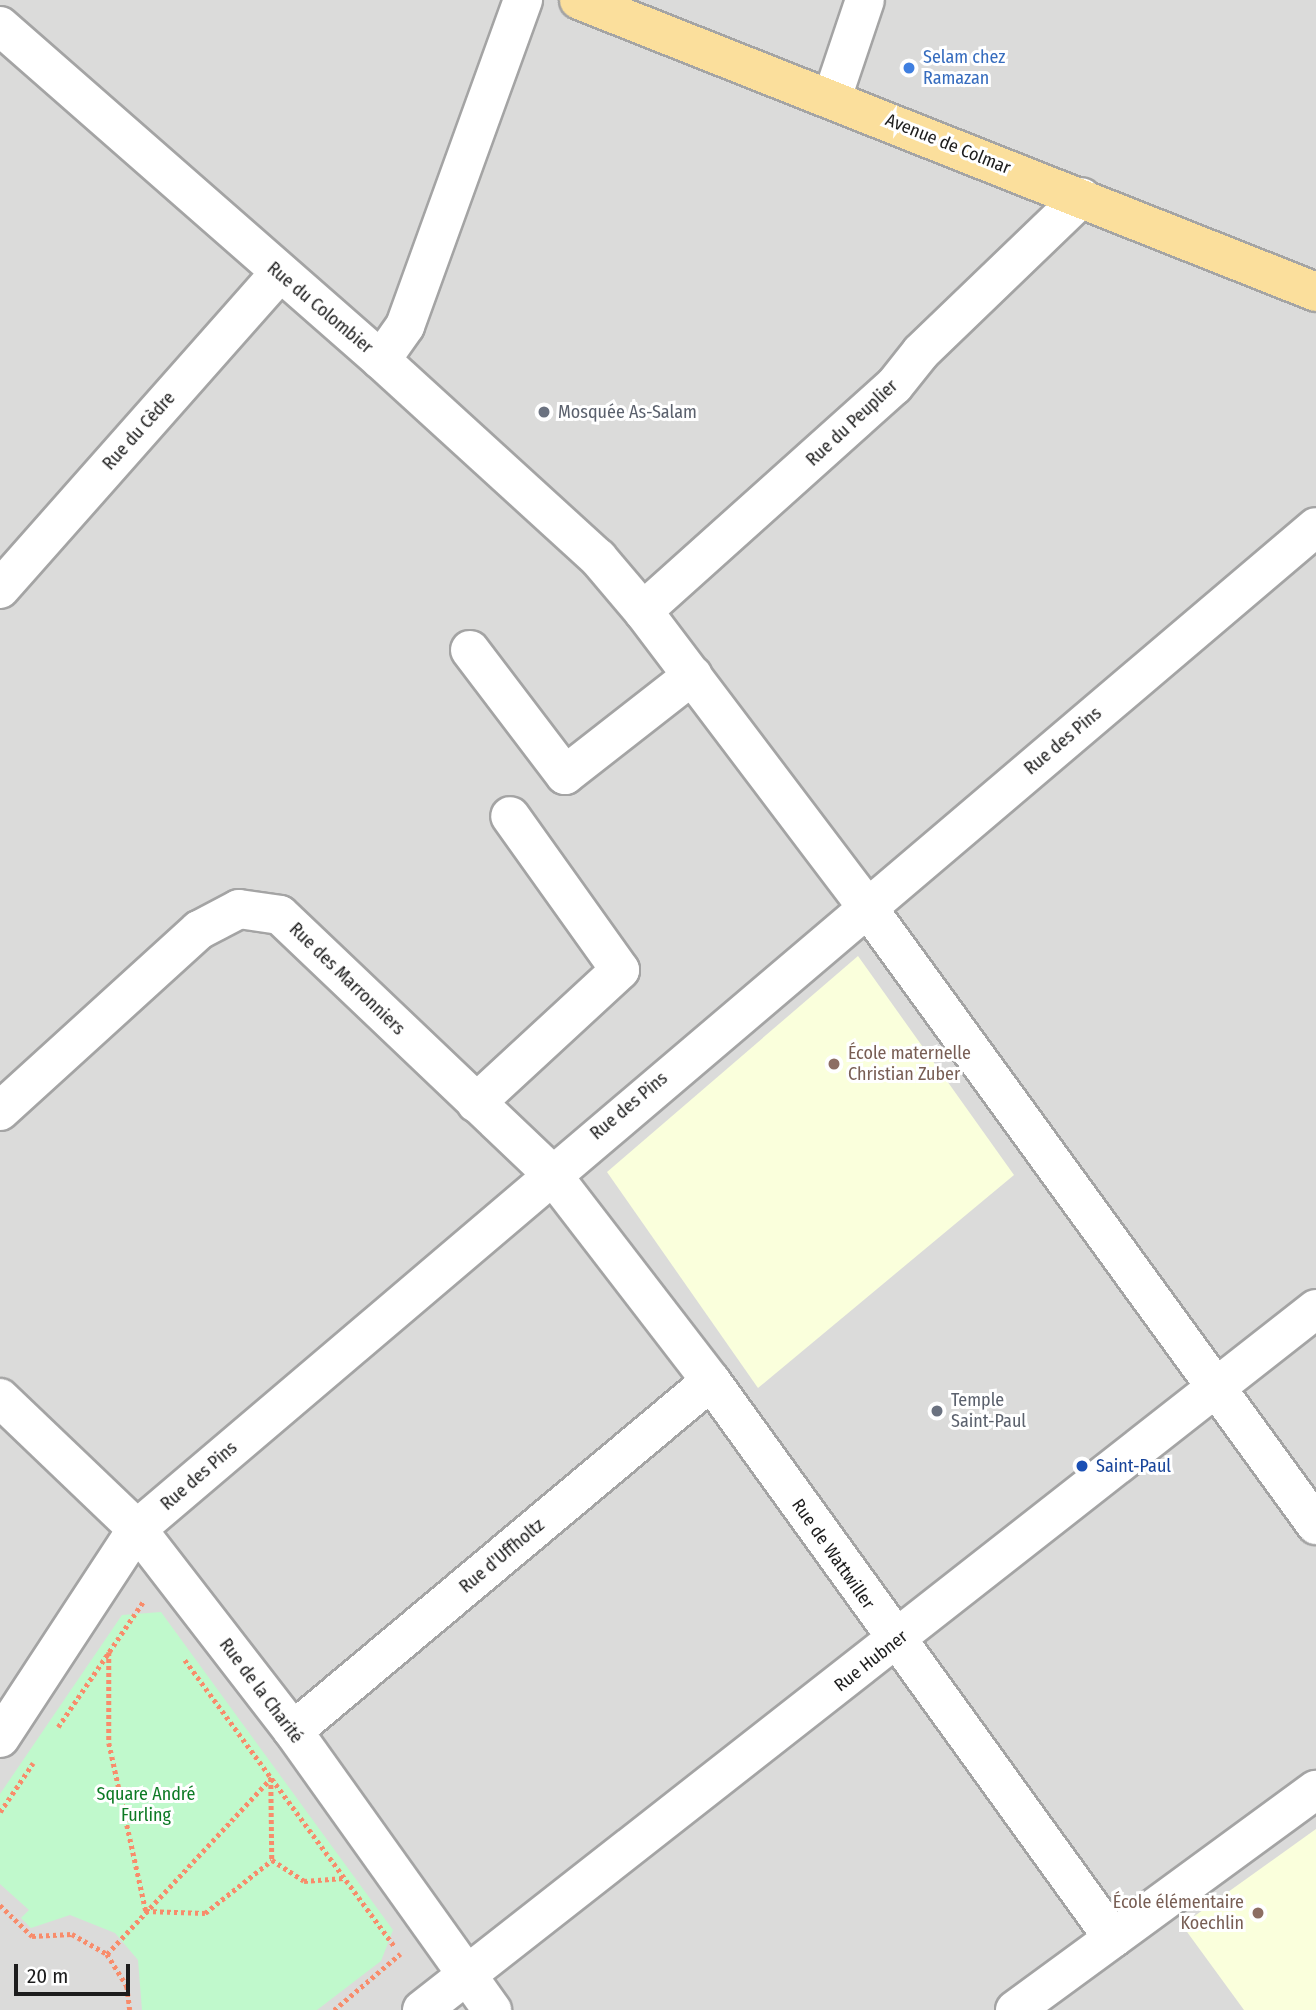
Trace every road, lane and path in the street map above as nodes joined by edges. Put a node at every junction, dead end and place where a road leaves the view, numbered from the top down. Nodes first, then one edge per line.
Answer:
1 (523, 0) edge
2 (579, 0) edge
3 (865, 0) edge
4 (0, 26) edge
5 (832, 98) junction
6 (1082, 197) junction
7 (279, 274) junction
8 (1316, 292) edge
9 (381, 360) junction
10 (1316, 527) edge
11 (0, 589) edge
12 (643, 611) junction
13 (470, 650) dead end
14 (693, 674) junction
15 (510, 816) dead end
16 (867, 907) junction
17 (475, 1103) junction
18 (0, 1111) edge
19 (550, 1172) junction
20 (1316, 1309) edge
21 (711, 1381) junction
22 (1218, 1392) junction
23 (0, 1398) edge
24 (1316, 1525) edge
25 (137, 1529) junction
26 (150, 1613) dead end
27 (895, 1642) junction
28 (109, 1651) junction
29 (183, 1657) dead end
30 (293, 1731) junction
31 (55, 1732) dead end
32 (0, 1738) edge
33 (39, 1755) dead end
34 (271, 1778) junction
35 (1316, 1790) edge
36 (0, 1812) edge
37 (272, 1860) junction
38 (344, 1878) junction
39 (0, 1905) edge
40 (146, 1911) junction
41 (1113, 1938) junction
42 (107, 1954) junction
43 (466, 1976) junction
44 (130, 2010) edge
45 (334, 2010) edge
46 (422, 2010) edge
47 (492, 2010) edge
48 (1015, 2010) edge

1 - 9 street, Rue du Colombier
2 - 5 main road, Avenue de Colmar
3 - 5 street
4 - 7 street, Rue du Colombier
5 - 6 main road, Avenue de Colmar
6 - 8 main road, Avenue de Colmar
6 - 12 street, Rue du Peuplier
7 - 9 street, Rue du Colombier
7 - 11 street, Rue du Cèdre
9 - 12 street
10 - 16 street, Rue des Pins
12 - 14 street
13 - 14 street
14 - 16 street
15 - 17 street
16 - 19 street, Rue des Pins
16 - 22 street
17 - 18 street, Rue des Marronniers
17 - 19 street, Rue des Marronniers
19 - 21 street, Rue de Wattwiller
19 - 25 street, Rue des Pins
20 - 22 street, Rue Hubner
21 - 27 street, Rue de Wattwiller
21 - 30 street, Rue d'Uffholtz
22 - 24 street
22 - 27 street, Rue Hubner
23 - 25 street, Rue de la Charité
25 - 30 street, Rue de la Charité
25 - 32 street, Rue des Pins
26 - 28 path
27 - 41 street, Rue de Wattwiller
27 - 43 street, Rue Hubner
28 - 31 path
28 - 40 path
29 - 34 path
30 - 43 street, Rue de la Charité
33 - 36 path
34 - 37 path
34 - 38 path
34 - 40 path
35 - 41 street
37 - 38 path
37 - 40 path
38 - 45 path
39 - 42 path
40 - 42 path
41 - 48 street
42 - 44 path
43 - 46 street, Rue Hubner
43 - 47 street, Rue de la Charité

